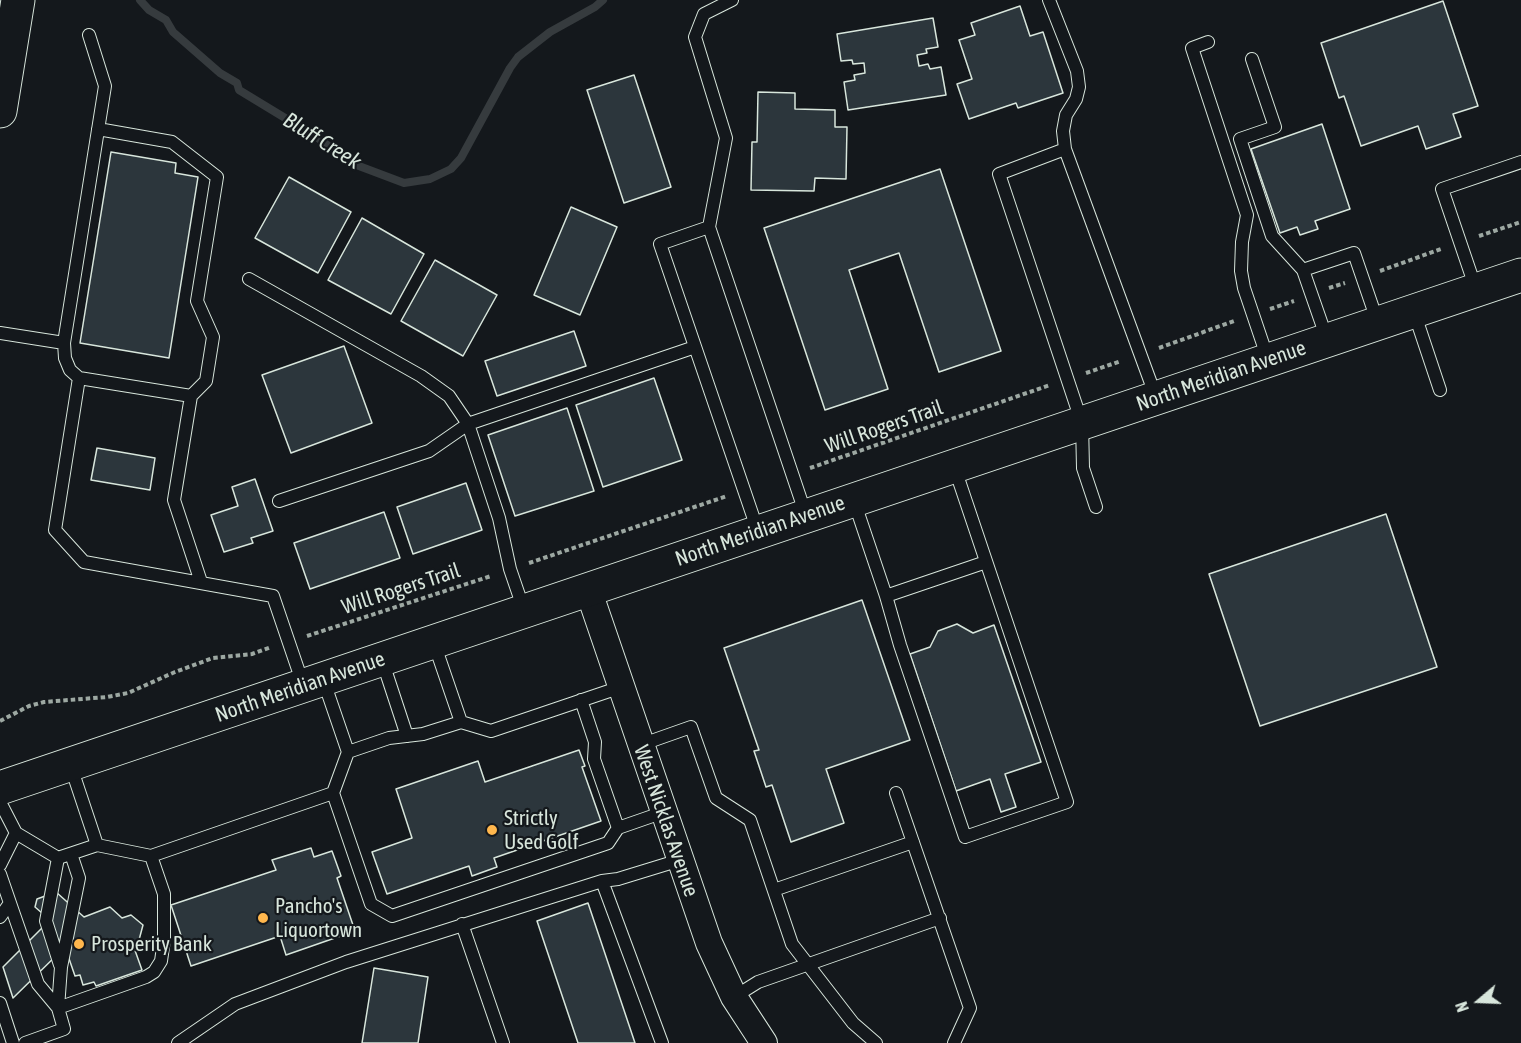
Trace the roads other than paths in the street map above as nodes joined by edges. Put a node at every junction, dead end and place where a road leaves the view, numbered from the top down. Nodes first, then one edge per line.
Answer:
1 (18, 0) edge
2 (732, 0) edge
3 (1049, 0) edge
4 (89, 35) dead end
5 (1208, 42) dead end
6 (1252, 59) dead end
7 (0, 111) edge
8 (98, 129) junction
9 (1065, 149) junction
10 (1521, 162) edge
11 (709, 227) junction
12 (1303, 270) junction
13 (1521, 275) edge
14 (249, 279) dead end
15 (1476, 290) junction
16 (1413, 311) junction
17 (1378, 323) junction
18 (0, 333) edge
19 (1327, 340) junction
20 (64, 343) junction
21 (695, 347) junction
22 (1269, 360) junction
23 (79, 378) junction
24 (1440, 390) dead end
25 (191, 396) junction
26 (1156, 398) junction
27 (1082, 423) junction
28 (468, 424) junction
29 (954, 466) junction
30 (854, 500) junction
31 (279, 501) dead end
32 (1096, 507) dead end
33 (807, 516) junction
34 (758, 532) junction
35 (986, 562) junction
36 (201, 582) junction
37 (588, 590) junction
38 (886, 596) junction
39 (524, 611) junction
40 (434, 641) junction
41 (381, 659) junction
42 (313, 682) junction
43 (621, 687) junction
44 (581, 700) junction
45 (461, 722) junction
46 (407, 736) junction
47 (640, 744) junction
48 (348, 752) junction
49 (70, 764) junction
50 (0, 788) edge
51 (333, 793) junction
52 (896, 793) dead end
53 (0, 802) edge
54 (664, 812) junction
55 (618, 828) junction
56 (16, 833) junction
57 (913, 842) junction
58 (97, 845) junction
59 (71, 854) junction
60 (152, 856) junction
61 (58, 858) junction
62 (680, 860) junction
63 (0, 865) edge
64 (0, 874) edge
65 (602, 881) junction
66 (774, 890) junction
67 (10, 903) junction
68 (0, 917) edge
69 (940, 918) junction
70 (462, 924) junction
71 (807, 965) junction
72 (61, 967) junction
73 (734, 997) junction
74 (0, 1003) edge
75 (58, 1008) junction
76 (14, 1043) edge
77 (25, 1043) edge
78 (178, 1043) edge
79 (503, 1043) edge
80 (662, 1043) edge
81 (764, 1043) edge
82 (876, 1043) edge
83 (954, 1043) edge

1 - 7 main road
2 - 11 lane
3 - 9 lane
4 - 8 lane
5 - 22 lane
6 - 12 lane
8 - 20 lane
8 - 25 lane
9 - 26 lane
9 - 27 lane
10 - 15 lane
11 - 21 lane
11 - 33 lane
12 - 17 lane
12 - 19 lane
13 - 15 main road, North Meridian Avenue
14 - 28 lane
15 - 16 main road, North Meridian Avenue
16 - 17 main road, North Meridian Avenue
16 - 24 lane
17 - 19 main road, North Meridian Avenue
18 - 20 lane
19 - 22 main road, North Meridian Avenue
20 - 23 lane
21 - 28 lane
21 - 34 lane
22 - 26 main road, North Meridian Avenue
23 - 25 lane
23 - 36 lane
25 - 36 lane
26 - 27 main road, North Meridian Avenue
27 - 29 main road, North Meridian Avenue
27 - 32 lane
28 - 31 lane
28 - 39 lane
29 - 30 main road, North Meridian Avenue
29 - 35 lane
30 - 33 main road, North Meridian Avenue
30 - 38 lane
33 - 34 main road, North Meridian Avenue
34 - 37 main road, North Meridian Avenue
35 - 38 lane
35 - 38 lane
36 - 42 lane
37 - 39 main road, North Meridian Avenue
37 - 43 street, West Nicklas Avenue
39 - 40 main road, North Meridian Avenue
40 - 41 main road, North Meridian Avenue
40 - 45 lane
41 - 42 main road, North Meridian Avenue
41 - 46 lane
42 - 48 lane
42 - 49 main road, North Meridian Avenue
43 - 44 lane
43 - 47 street, West Nicklas Avenue
44 - 45 lane
44 - 55 lane
45 - 46 lane
46 - 48 lane
47 - 54 street, West Nicklas Avenue
47 - 66 lane
48 - 51 lane
49 - 50 main road, North Meridian Avenue
49 - 58 lane
51 - 55 lane
51 - 60 lane
52 - 57 lane
53 - 56 lane
54 - 55 lane
54 - 62 street, West Nicklas Avenue
56 - 61 lane
56 - 63 lane
57 - 66 lane
57 - 69 lane
58 - 59 lane
58 - 60 lane
59 - 61 lane
59 - 72 lane
60 - 75 lane
61 - 72 lane
62 - 65 lane
62 - 73 street, West Nicklas Avenue
64 - 67 lane
65 - 70 lane
65 - 80 lane
66 - 71 lane
67 - 68 lane
67 - 75 lane
69 - 71 lane
69 - 83 lane
70 - 78 lane
70 - 79 lane
71 - 73 lane
71 - 82 lane
72 - 75 lane
73 - 81 street, West Nicklas Avenue
74 - 76 lane
75 - 77 lane

